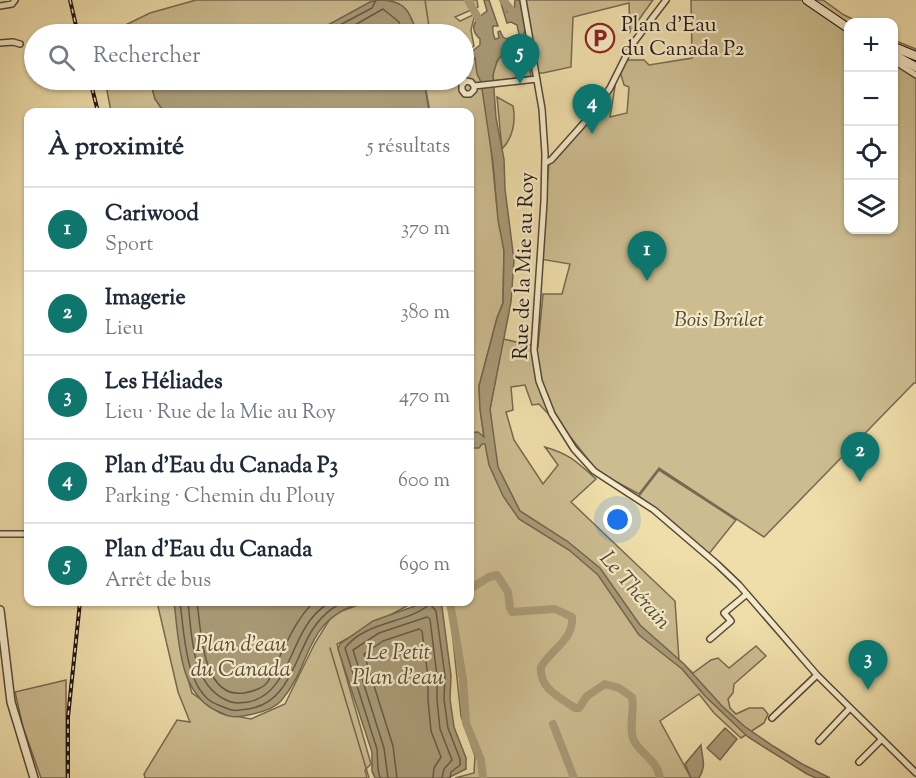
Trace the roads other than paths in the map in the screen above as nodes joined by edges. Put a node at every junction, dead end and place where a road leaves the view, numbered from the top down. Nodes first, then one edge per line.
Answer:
1 (15, 0) edge
2 (523, 0) edge
3 (666, 0) edge
4 (807, 0) edge
5 (814, 0) edge
6 (0, 6) edge
7 (844, 20) edge
8 (844, 25) edge
9 (0, 43) edge
10 (20, 44) dead end
11 (898, 49) edge
12 (898, 54) edge
13 (898, 56) edge
14 (916, 58) edge
15 (898, 64) edge
16 (916, 67) edge
17 (916, 75) edge
18 (537, 79) junction
19 (477, 86) dead end
20 (557, 153) junction
21 (545, 154) junction
22 (545, 163) junction
23 (0, 534) edge
24 (24, 534) edge
25 (747, 594) junction
26 (0, 610) edge
27 (710, 639) dead end
28 (817, 675) junction
29 (850, 708) junction
30 (772, 718) dead end
31 (882, 740) junction
32 (819, 741) dead end
33 (859, 762) dead end
34 (916, 773) edge
35 (33, 778) edge

1 - 6 street
2 - 18 street, Rue de la Mie au Roy
3 - 20 street
4 - 8 main road
5 - 7 main road
9 - 10 street
11 - 14 main road
12 - 14 main road
13 - 16 main road
15 - 17 street
18 - 19 street
18 - 21 street, Rue de la Mie au Roy
20 - 21 street
20 - 22 street
21 - 22 street, Rue de la Mie au Roy
22 - 25 street, Rue de la Mie au Roy
23 - 24 street
25 - 27 street
25 - 28 street, Rue de la Mie au Roy
26 - 35 street
28 - 29 street, Rue de la Mie au Roy
28 - 30 street
29 - 31 street, Rue de la Mie au Roy
29 - 32 street
31 - 33 street
31 - 34 street, Rue de la Mie au Roy

